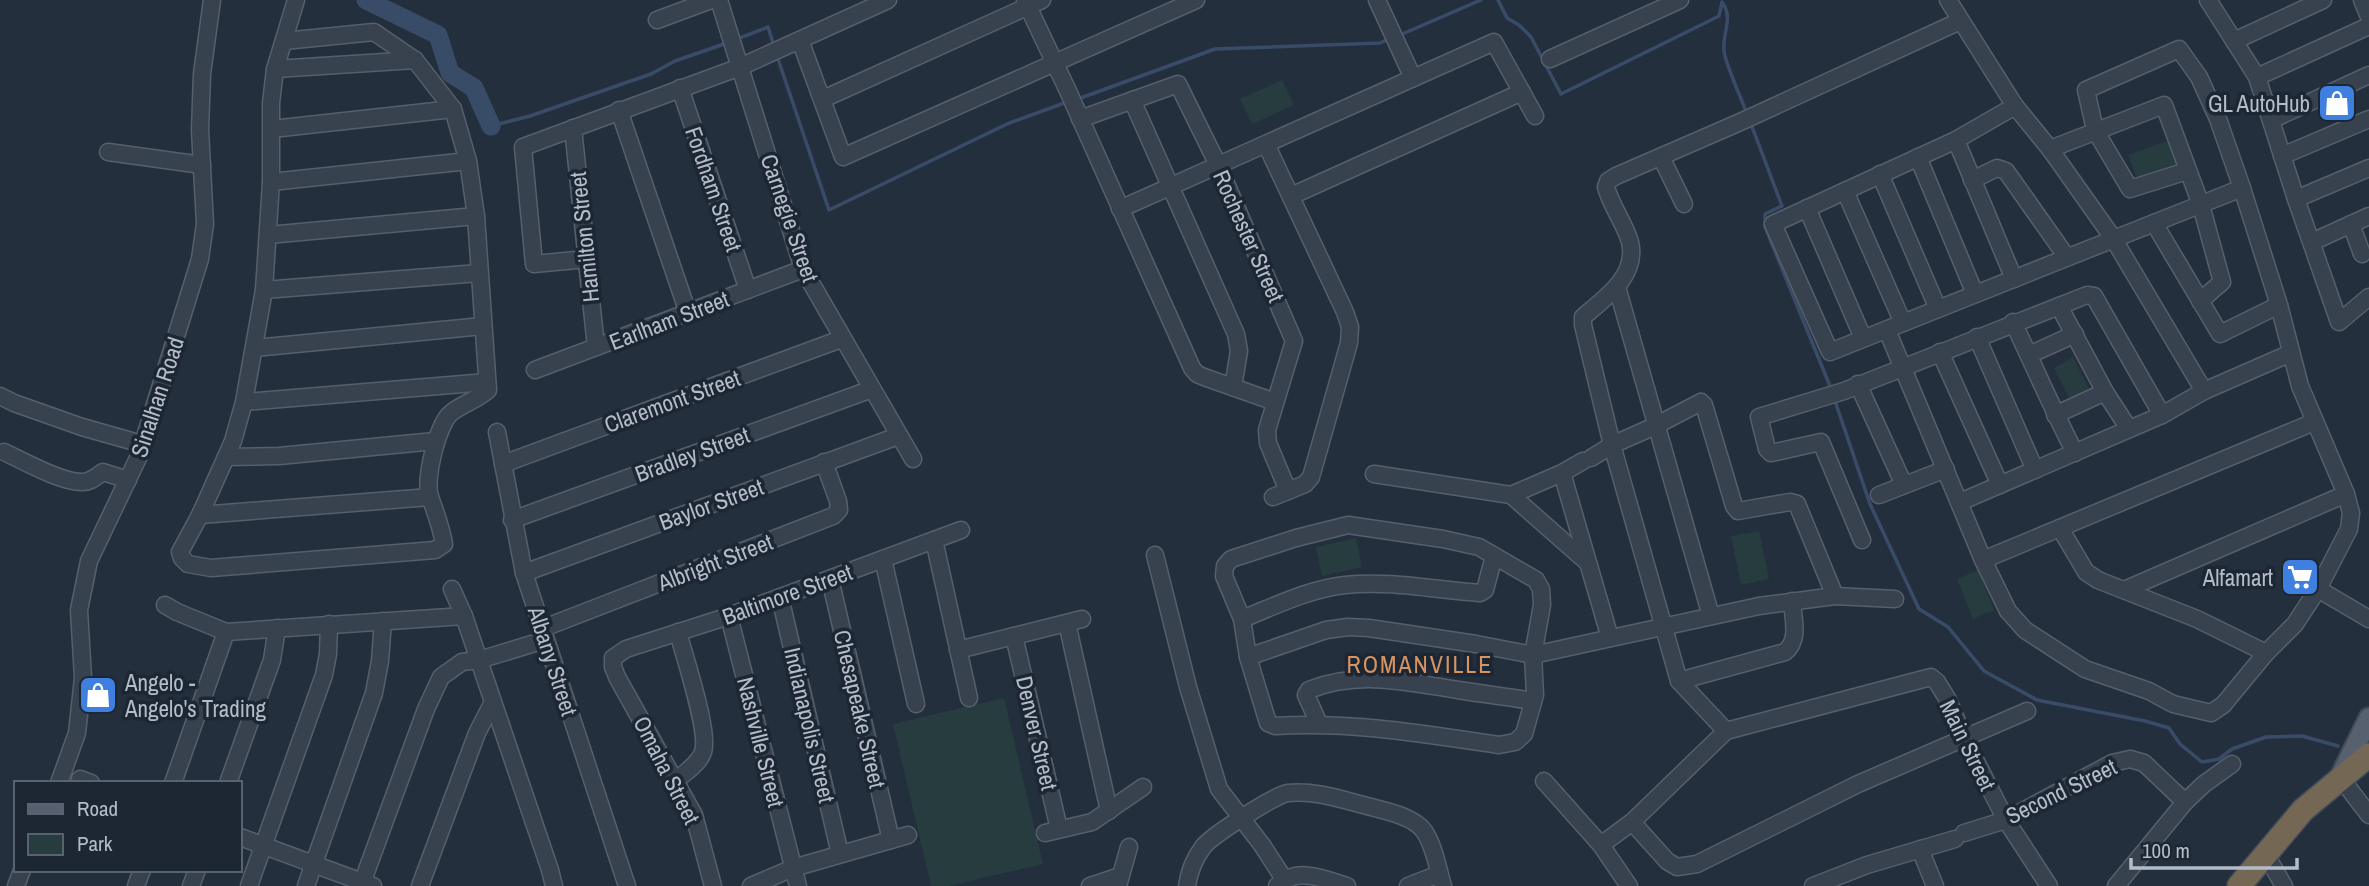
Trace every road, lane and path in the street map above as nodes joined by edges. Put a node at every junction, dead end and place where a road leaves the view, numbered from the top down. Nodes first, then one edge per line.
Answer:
1 (212, 0) edge
2 (296, 0) edge
3 (711, 0) edge
4 (719, 0) edge
5 (888, 0) edge
6 (1196, 0) edge
7 (1377, 0) edge
8 (1680, 0) edge
9 (1948, 0) edge
10 (2208, 0) edge
11 (2323, 0) edge
12 (2362, 0) edge
13 (1032, 2) edge
14 (671, 7) edge
15 (2369, 17) edge
16 (657, 20) dead end
17 (1960, 21) junction
18 (2369, 26) edge
19 (800, 40) junction
20 (284, 41) junction
21 (2235, 41) junction
22 (1550, 59) dead end
23 (415, 60) junction
24 (1055, 63) junction
25 (740, 66) junction
26 (275, 69) junction
27 (2369, 75) edge
28 (2257, 77) junction
29 (1413, 78) junction
30 (680, 88) junction
31 (1522, 92) junction
32 (823, 99) junction
33 (1132, 100) junction
34 (2015, 106) junction
35 (453, 109) junction
36 (620, 110) junction
37 (1078, 113) junction
38 (1535, 116) dead end
39 (2369, 118) edge
40 (2271, 120) junction
41 (573, 128) junction
42 (272, 130) junction
43 (2095, 130) junction
44 (1955, 139) junction
45 (1266, 144) junction
46 (2049, 149) junction
47 (108, 152) dead end
48 (2282, 156) junction
49 (1661, 157) junction
50 (1918, 157) junction
51 (468, 161) junction
52 (202, 165) junction
53 (1218, 165) junction
54 (2369, 168) edge
55 (2188, 171) junction
56 (1880, 174) junction
57 (1972, 180) junction
58 (271, 182) junction
59 (1171, 186) junction
60 (2242, 188) junction
61 (1844, 191) junction
62 (1291, 196) junction
63 (2296, 199) junction
64 (1684, 204) dead end
65 (2201, 205) junction
66 (1807, 208) junction
67 (1120, 209) junction
68 (476, 216) junction
69 (2369, 216) edge
70 (2154, 223) junction
71 (2351, 223) junction
72 (268, 235) junction
73 (2113, 238) junction
74 (2312, 242) junction
75 (2362, 254) dead end
76 (2066, 256) junction
77 (587, 259) junction
78 (803, 269) junction
79 (479, 273) junction
80 (2014, 279) junction
81 (1618, 287) junction
82 (264, 290) junction
83 (748, 290) junction
84 (1975, 294) junction
85 (2369, 297) edge
86 (2200, 301) junction
87 (2279, 305) junction
88 (2059, 306) junction
89 (1938, 309) junction
90 (688, 313) junction
91 (1903, 323) junction
92 (2012, 323) junction
93 (483, 326) junction
94 (1887, 330) junction
95 (2075, 334) junction
96 (1977, 337) junction
97 (1863, 338) junction
98 (841, 339) junction
99 (596, 347) junction
100 (254, 348) junction
101 (1940, 352) junction
102 (2291, 353) junction
103 (2029, 355) junction
104 (1902, 367) junction
105 (535, 370) dead end
106 (487, 382) junction
107 (1233, 387) junction
108 (1851, 388) junction
109 (872, 389) junction
110 (2105, 391) junction
111 (2204, 391) junction
112 (0, 396) edge
113 (244, 402) junction
114 (1275, 402) junction
115 (2055, 415) junction
116 (2162, 415) junction
117 (2314, 422) junction
118 (1655, 426) junction
119 (2129, 429) junction
120 (497, 432) dead end
121 (898, 436) junction
122 (435, 441) junction
123 (142, 444) junction
124 (1612, 445) junction
125 (4, 452) dead end
126 (2075, 453) junction
127 (226, 457) junction
128 (913, 459) dead end
129 (824, 462) junction
130 (503, 464) junction
131 (1946, 469) junction
132 (2035, 470) junction
133 (1562, 473) junction
134 (1374, 474) dead end
135 (128, 480) junction
136 (1904, 485) junction
137 (2000, 485) junction
138 (2346, 494) junction
139 (1511, 495) junction
140 (1879, 495) dead end
141 (430, 497) junction
142 (1960, 502) junction
143 (200, 515) junction
144 (512, 520) junction
145 (2060, 528) junction
146 (961, 530) dead end
147 (934, 540) junction
148 (1863, 540) dead end
149 (1155, 555) dead end
150 (1494, 556) junction
151 (883, 559) junction
152 (1983, 560) junction
153 (1588, 563) junction
154 (524, 573) junction
155 (830, 579) junction
156 (452, 589) dead end
157 (2318, 589) junction
158 (2124, 590) junction
159 (1835, 596) junction
160 (780, 597) junction
161 (1895, 599) dead end
162 (1792, 601) junction
163 (165, 605) dead end
164 (464, 616) junction
165 (729, 616) junction
166 (1711, 616) junction
167 (1242, 619) junction
168 (2369, 619) edge
169 (383, 621) junction
170 (329, 624) junction
171 (1662, 627) junction
172 (277, 628) junction
173 (226, 632) junction
174 (678, 632) junction
175 (543, 635) junction
176 (1014, 636) junction
177 (1610, 638) junction
178 (958, 650) junction
179 (2266, 653) junction
180 (1533, 655) junction
181 (1248, 657) junction
182 (613, 658) joint
183 (479, 660) junction
184 (1679, 681) junction
185 (969, 698) dead end
186 (1533, 701) junction
187 (493, 702) junction
188 (916, 704) dead end
189 (2027, 711) dead end
190 (2369, 718) edge
191 (1319, 724) junction
192 (1726, 732) junction
193 (1964, 737) junction
194 (2369, 755) edge
195 (2232, 764) dead end
196 (2340, 777) junction
197 (677, 780) junction
198 (59, 781) edge
199 (174, 781) edge
200 (229, 781) edge
201 (1544, 781) dead end
202 (1143, 787) dead end
203 (2185, 802) junction
204 (1109, 811) junction
205 (2369, 815) edge
206 (1241, 819) junction
207 (2006, 820) junction
208 (1632, 821) junction
209 (908, 835) dead end
210 (242, 838) edge
211 (891, 840) junction
212 (1601, 845) junction
213 (264, 846) junction
214 (1129, 847) dead end
215 (1920, 849) junction
216 (2265, 853) junction
217 (840, 854) junction
218 (314, 863) junction
219 (793, 868) junction
220 (1441, 880) edge
221 (1119, 881) edge
222 (1281, 882) edge
223 (365, 885) edge
224 (249, 886) edge
225 (306, 886) edge
226 (420, 886) edge
227 (554, 886) edge
228 (627, 886) edge
229 (713, 886) edge
230 (751, 886) edge
231 (798, 886) edge
232 (1090, 886) edge
233 (1187, 886) edge
234 (1347, 886) edge
235 (1408, 886) edge
236 (1629, 886) edge
237 (1814, 886) edge
238 (1935, 886) edge
239 (2049, 886) edge
240 (2116, 886) edge
241 (2239, 886) edge
242 (2284, 886) edge

1 - 52 street, Sinalhan Road
2 - 20 street
3 - 14 street
4 - 25 street, Carnegie Street
5 - 19 street
6 - 24 street
7 - 29 street
8 - 22 street
9 - 17 street
10 - 21 street
11 - 21 street
12 - 15 street
13 - 24 street
13 - 32 street
14 - 16 street
17 - 34 street
17 - 49 street
18 - 28 street
19 - 25 street
19 - 32 street
20 - 23 street
20 - 26 street
21 - 28 street
23 - 26 street
23 - 35 street
24 - 32 street
24 - 37 street
25 - 30 street
25 - 78 street, Carnegie Street
26 - 42 street
27 - 40 street
28 - 40 street
29 - 31 street
29 - 45 street
30 - 36 street
30 - 83 street, Fordham Street
31 - 38 street
31 - 62 street
33 - 37 street, Rochester Street
33 - 53 street, Rochester Street
33 - 59 street
34 - 44 street
34 - 46 street
35 - 42 street
35 - 51 street
36 - 41 street
36 - 90 street
37 - 67 street
39 - 48 street
40 - 48 street
41 - 77 street, Hamilton Street
41 - 77 street
42 - 58 street
43 - 46 street
43 - 55 street
43 - 55 street
43 - 60 street
44 - 50 street
44 - 57 street
45 - 53 street
45 - 62 street
46 - 73 street
47 - 52 street
48 - 63 street
49 - 64 street
49 - 81 street
50 - 56 street
50 - 84 street
51 - 58 street
51 - 68 street
52 - 123 street, Sinalhan Road
53 - 59 street
53 - 114 street, Rochester Street
54 - 63 street
55 - 65 street
56 - 61 street
56 - 89 street
57 - 76 street
57 - 80 street
58 - 72 street
59 - 67 street
59 - 107 street
60 - 65 street
60 - 87 street
61 - 66 street
61 - 91 street
62 - 114 street, Rochester Street
63 - 74 street
65 - 70 street
65 - 86 street
66 - 97 street
66 - 97 street
67 - 107 street
68 - 72 street
68 - 79 street
69 - 71 street
70 - 73 street
70 - 86 street
71 - 74 street
71 - 75 street
72 - 82 street
73 - 76 street
73 - 111 street
74 - 85 street
76 - 80 street
77 - 99 street, Hamilton Street
78 - 83 street, Earlham Street
78 - 98 street, Carnegie Street
79 - 82 street
79 - 93 street
80 - 84 street
81 - 118 street
81 - 124 street
82 - 100 street
83 - 90 street, Earlham Street
84 - 89 street
86 - 87 street
87 - 102 street
88 - 92 street
88 - 95 street
88 - 116 street
89 - 91 street
90 - 99 street, Earlham Street
91 - 94 street
92 - 96 street
92 - 103 street
93 - 100 street
93 - 106 street
94 - 97 street
94 - 104 street
95 - 103 street
95 - 110 street
96 - 101 street
96 - 132 street
98 - 109 street, Carnegie Street
98 - 130 street, Claremont Street
99 - 105 street, Earlham Street
100 - 113 street
101 - 104 street
101 - 137 street
102 - 111 street
102 - 117 street
103 - 115 street
104 - 108 street
104 - 131 street
106 - 113 street
106 - 122 street
107 - 114 street
108 - 136 street
108 - 148 street
109 - 121 street, Carnegie Street
109 - 144 street, Bradley Street
110 - 115 street
110 - 119 street
111 - 116 street
112 - 123 street
113 - 127 street
115 - 126 street
116 - 119 street
117 - 138 street
117 - 145 street
118 - 124 street
118 - 159 street
118 - 166 street
119 - 126 street
120 - 130 street, Albany Street
121 - 128 street, Carnegie Street
121 - 129 street, Baylor Street
122 - 127 street
122 - 141 street
123 - 135 street, Sinalhan Road
124 - 133 street
124 - 171 street
125 - 135 street
126 - 132 street
127 - 143 street
129 - 154 street, Baylor Street
129 - 175 street, Albright Street
130 - 144 street, Albany Street
131 - 136 street
131 - 142 street
132 - 137 street
133 - 139 street
133 - 153 street
134 - 139 street
135 - 198 street, Sinalhan Road
136 - 140 street
137 - 142 street
138 - 157 street
138 - 158 street
139 - 153 street
141 - 143 street
141 - 143 street
142 - 152 street
144 - 154 street, Albany Street
145 - 152 street
145 - 158 street
146 - 147 street, Baltimore Street
147 - 151 street, Baltimore Street
147 - 178 street
149 - 206 street
150 - 167 street
150 - 167 street
150 - 180 street
151 - 155 street, Baltimore Street
151 - 188 street
152 - 179 street
153 - 177 street
154 - 175 street, Albany Street
155 - 160 street, Baltimore Street
155 - 211 street, Chesapeake Street
156 - 164 street
157 - 168 street
157 - 179 street
158 - 179 street
159 - 161 street
159 - 162 street
160 - 165 street, Baltimore Street
160 - 217 street, Indianapolis Street
162 - 166 street
162 - 184 street
163 - 173 street
164 - 169 street
164 - 183 street
165 - 174 street, Baltimore Street
165 - 219 street, Nashville Street
166 - 171 street
167 - 181 street
169 - 170 street
169 - 218 street
170 - 172 street
170 - 213 street
171 - 177 street
171 - 184 street
172 - 173 street
172 - 200 street
173 - 199 street
174 - 182 street, Baltimore Street
174 - 197 street
175 - 183 street
175 - 228 street, Albany Street
176 - 178 street
176 - 204 street
176 - 204 street, Denver Street
177 - 180 street
178 - 185 street
180 - 181 street
180 - 186 street
181 - 191 street
182 - 197 street, Omaha Street
183 - 187 street
183 - 223 street
184 - 192 street
186 - 191 street
186 - 191 street
187 - 226 street
187 - 227 street
189 - 193 street
190 - 196 main road
192 - 193 street, Main Street
192 - 208 street
193 - 207 street, Main Street
193 - 208 street
194 - 196 highway
195 - 203 street
196 - 205 street
196 - 216 highway
197 - 229 street, Omaha Street
201 - 212 street
202 - 204 street
203 - 207 street, Second Street
203 - 240 street
206 - 220 street
206 - 222 street
206 - 233 street
207 - 215 street, Second Street
207 - 239 street, Main Street
208 - 212 street
209 - 211 street
210 - 213 street
211 - 217 street
212 - 236 street
213 - 218 street
213 - 224 street
214 - 221 street
215 - 237 street, Second Street
215 - 238 street
216 - 241 highway
216 - 242 street
217 - 219 street
218 - 223 street
218 - 225 street
219 - 230 street
219 - 231 street, Nashville Street
220 - 235 street
221 - 232 street
222 - 234 street

